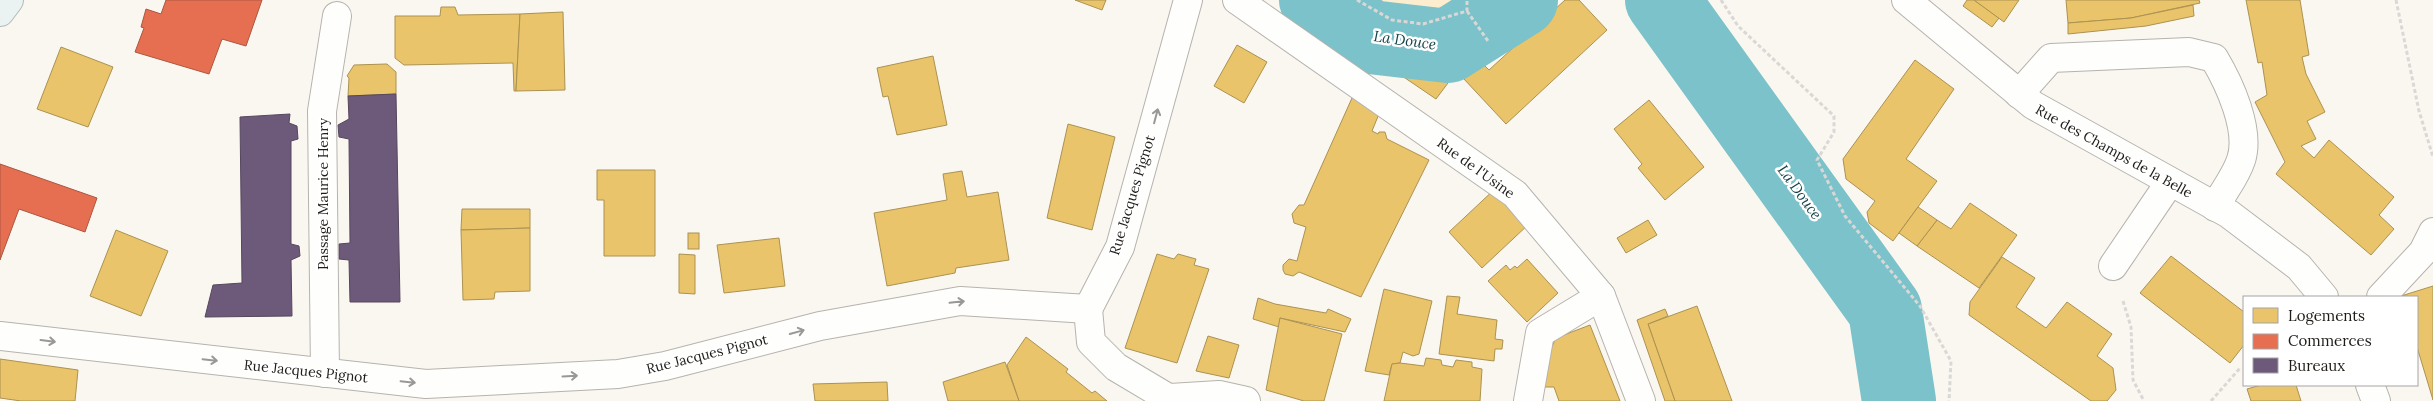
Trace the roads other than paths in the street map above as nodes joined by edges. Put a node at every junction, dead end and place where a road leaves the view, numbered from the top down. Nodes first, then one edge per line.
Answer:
1 (9, 0) edge
2 (1188, 0) edge
3 (1237, 0) edge
4 (1906, 0) edge
5 (0, 12) edge
6 (337, 16) dead end
7 (2019, 94) junction
8 (2170, 182) junction
9 (2215, 207) junction
10 (2433, 232) edge
11 (2113, 266) road end
12 (1601, 296) junction
13 (2323, 296) edge
14 (2382, 296) edge
15 (1088, 310) junction
16 (0, 336) edge
17 (325, 373) junction
18 (2370, 386) edge
19 (1172, 399) edge
20 (1246, 401) edge
21 (1528, 401) edge
22 (1641, 401) edge
23 (2376, 401) edge

1 - 5 main road
15 -> 2 street, Rue Jacques Pignot
3 - 12 street, Rue de l'Usine
4 - 7 street, Rue des Champs de la Belle
6 - 17 street, Passage Maurice Henry
7 - 8 street, Rue des Champs de la Belle
7 - 9 street
8 - 9 street, Rue des Champs de la Belle
8 - 11 street
9 - 13 street, Rue des Champs de la Belle
10 - 14 street
12 - 21 street
12 - 22 street, Rue de l'Usine
17 -> 15 street, Rue Jacques Pignot
15 - 19 street
16 -> 17 street, Rue Jacques Pignot
18 - 23 street
19 - 20 street

